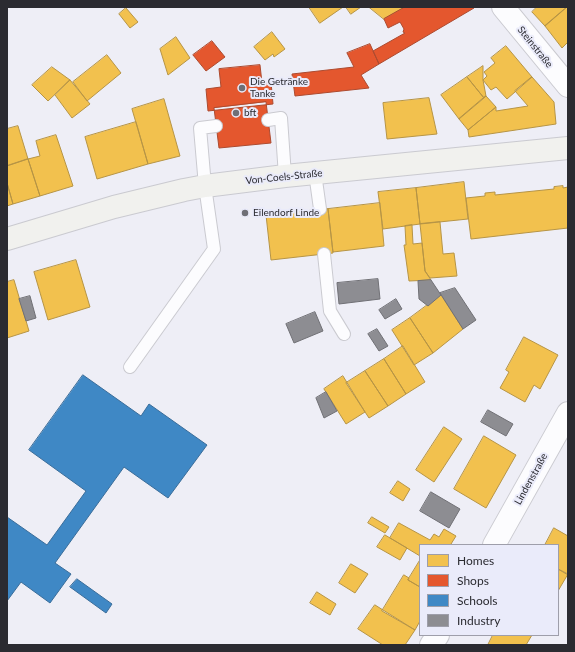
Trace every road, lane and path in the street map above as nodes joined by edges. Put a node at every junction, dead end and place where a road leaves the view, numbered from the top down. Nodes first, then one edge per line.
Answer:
1 (503, 7) edge
2 (568, 86) edge
3 (268, 120) dead end
4 (216, 126) dead end
5 (568, 148) edge
6 (315, 173) junction
7 (285, 176) junction
8 (205, 186) junction
9 (320, 210) dead end
10 (7, 240) edge
11 (324, 254) dead end
12 (344, 334) dead end
13 (130, 367) dead end
14 (568, 413) edge
15 (495, 544) edge
16 (437, 636) edge
17 (431, 645) edge

1 - 2 street, Steinstraße
3 - 7 lane
4 - 8 lane
5 - 6 main road, Von-Coels-Straße
6 - 7 main road, Von-Coels-Straße
6 - 9 lane
7 - 8 main road, Von-Coels-Straße
8 - 10 main road, Von-Coels-Straße
8 - 13 lane
11 - 12 lane
14 - 15 street, Lindenstraße
16 - 17 street

